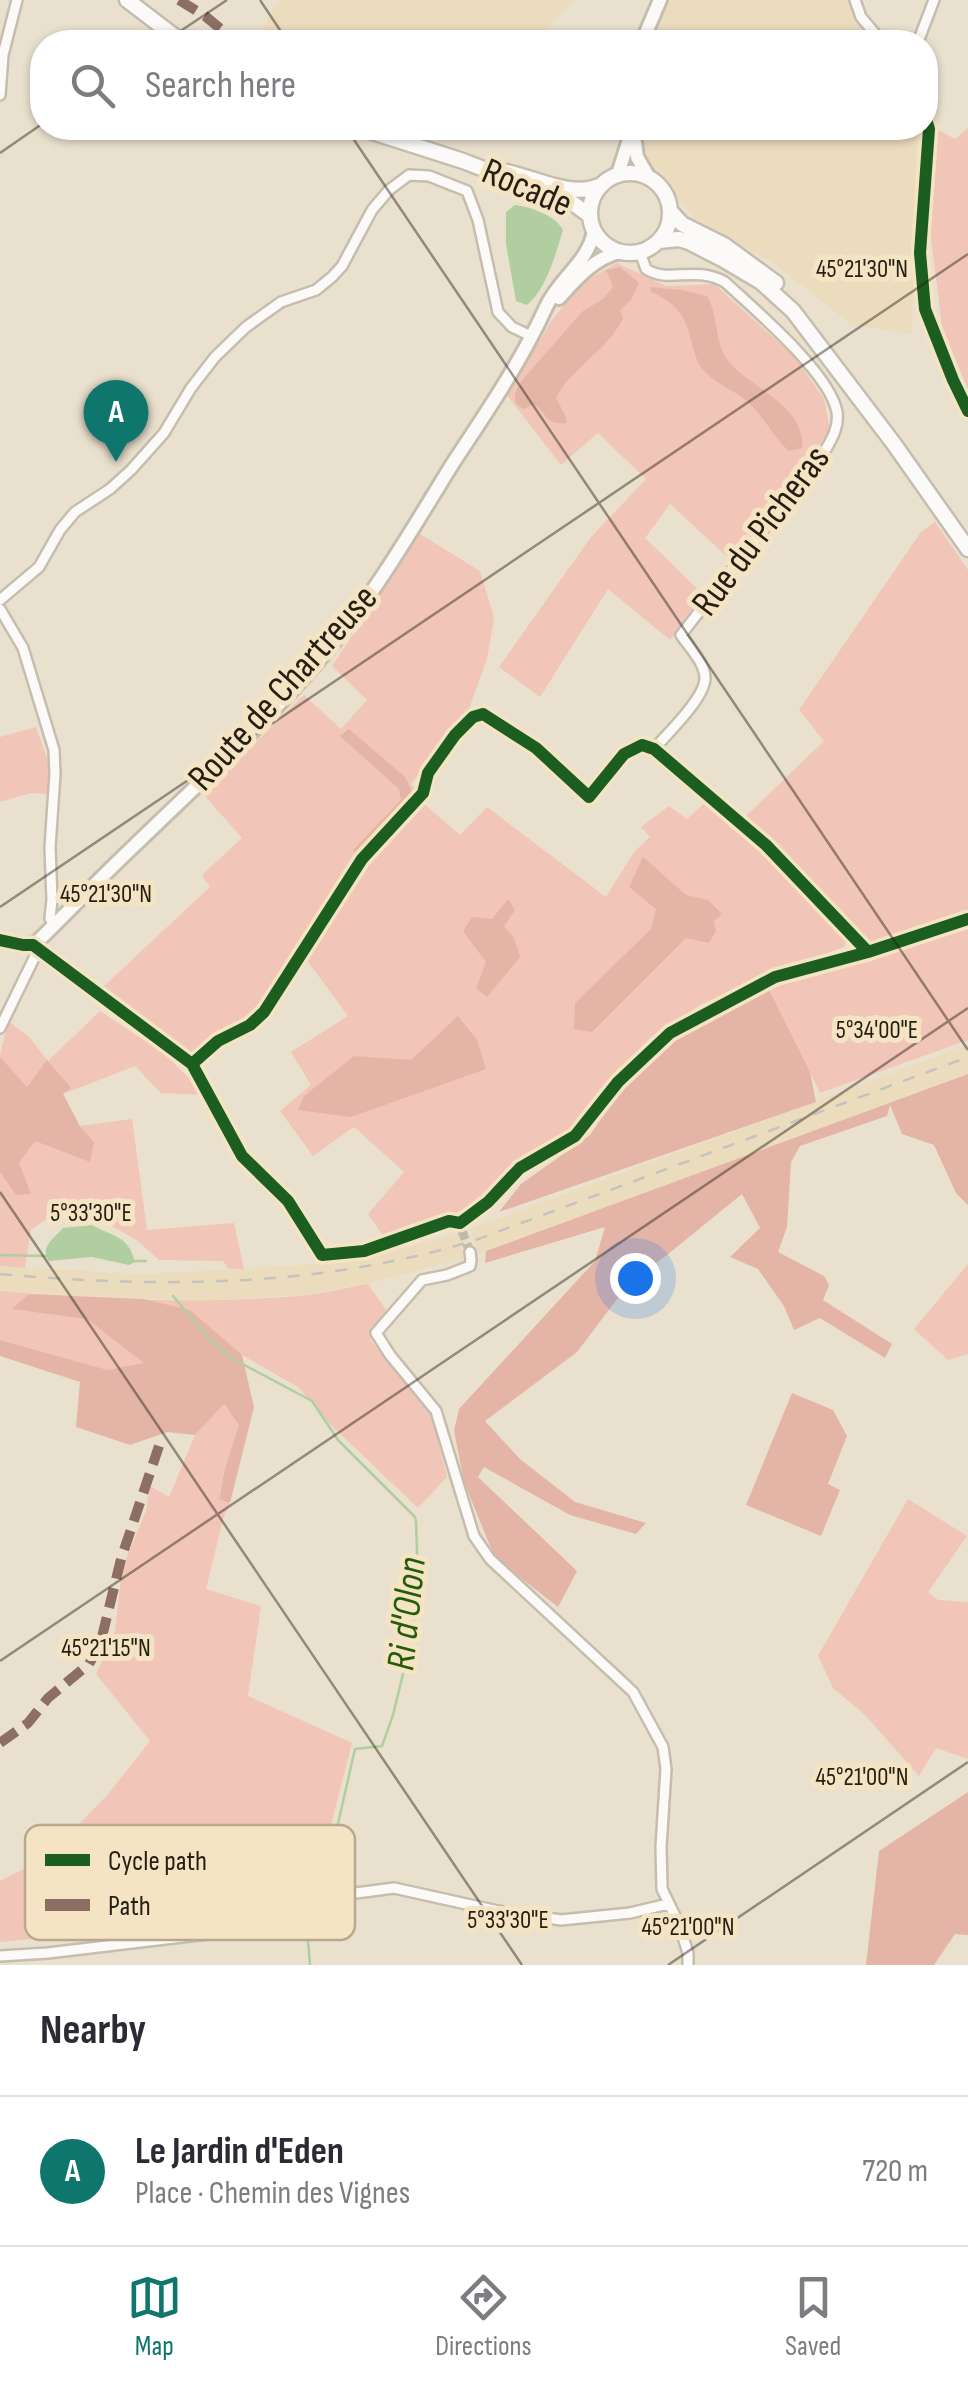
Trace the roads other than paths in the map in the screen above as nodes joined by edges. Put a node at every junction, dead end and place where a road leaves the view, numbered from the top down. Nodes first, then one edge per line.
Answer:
1 (17, 0) edge
2 (128, 0) edge
3 (660, 0) edge
4 (855, 0) edge
5 (934, 0) edge
6 (167, 30) edge
7 (647, 30) edge
8 (872, 30) edge
9 (923, 30) edge
10 (0, 94) edge
11 (397, 140) edge
12 (629, 140) edge
13 (635, 140) edge
14 (928, 140) edge
15 (463, 161) junction
16 (618, 174) junction
17 (648, 176) junction
18 (599, 186) junction
19 (670, 212) junction
20 (590, 216) junction
21 (594, 232) junction
22 (659, 240) junction
23 (620, 252) junction
24 (640, 252) junction
25 (542, 319) junction
26 (531, 336) junction
27 (968, 410) edge
28 (894, 444) junction
29 (968, 549) edge
30 (0, 600) edge
31 (0, 609) edge
32 (654, 749) junction
33 (968, 919) edge
34 (53, 925) junction
35 (0, 940) edge
36 (36, 948) junction
37 (868, 952) junction
38 (0, 1028) edge
39 (192, 1064) junction
40 (470, 1252) dead end
41 (355, 1893) edge
42 (668, 1904) junction
43 (158, 1940) edge
44 (0, 1956) edge
45 (688, 1965) edge

1 - 10 street
2 - 6 main road
3 - 7 main road
4 - 8 street
5 - 9 street
11 - 15 main road, Rocade
12 - 16 main road
13 - 17 main road
14 - 27 street
15 - 18 main road, Rocade
15 - 20 main road, Rocade
16 - 17 main road
16 - 18 main road
17 - 19 main road
18 - 20 main road
19 - 22 main road
19 - 28 main road
20 - 21 main road
21 - 23 main road
21 - 25 main road, Route de Chartreuse
22 - 24 main road
22 - 28 main road
23 - 24 main road
23 - 25 main road, Route de Chartreuse
24 - 32 street, Rue du Picheras
25 - 26 main road, Route de Chartreuse
26 - 30 street
26 - 34 main road, Route de Chartreuse
28 - 29 main road
31 - 34 street
32 - 37 street
32 - 39 street, Rue du Picheras
33 - 37 street
34 - 36 main road, Route de Chartreuse
35 - 36 main road
36 - 38 street
36 - 39 street
37 - 39 street
40 - 42 street
41 - 42 street
42 - 45 street
43 - 44 street

